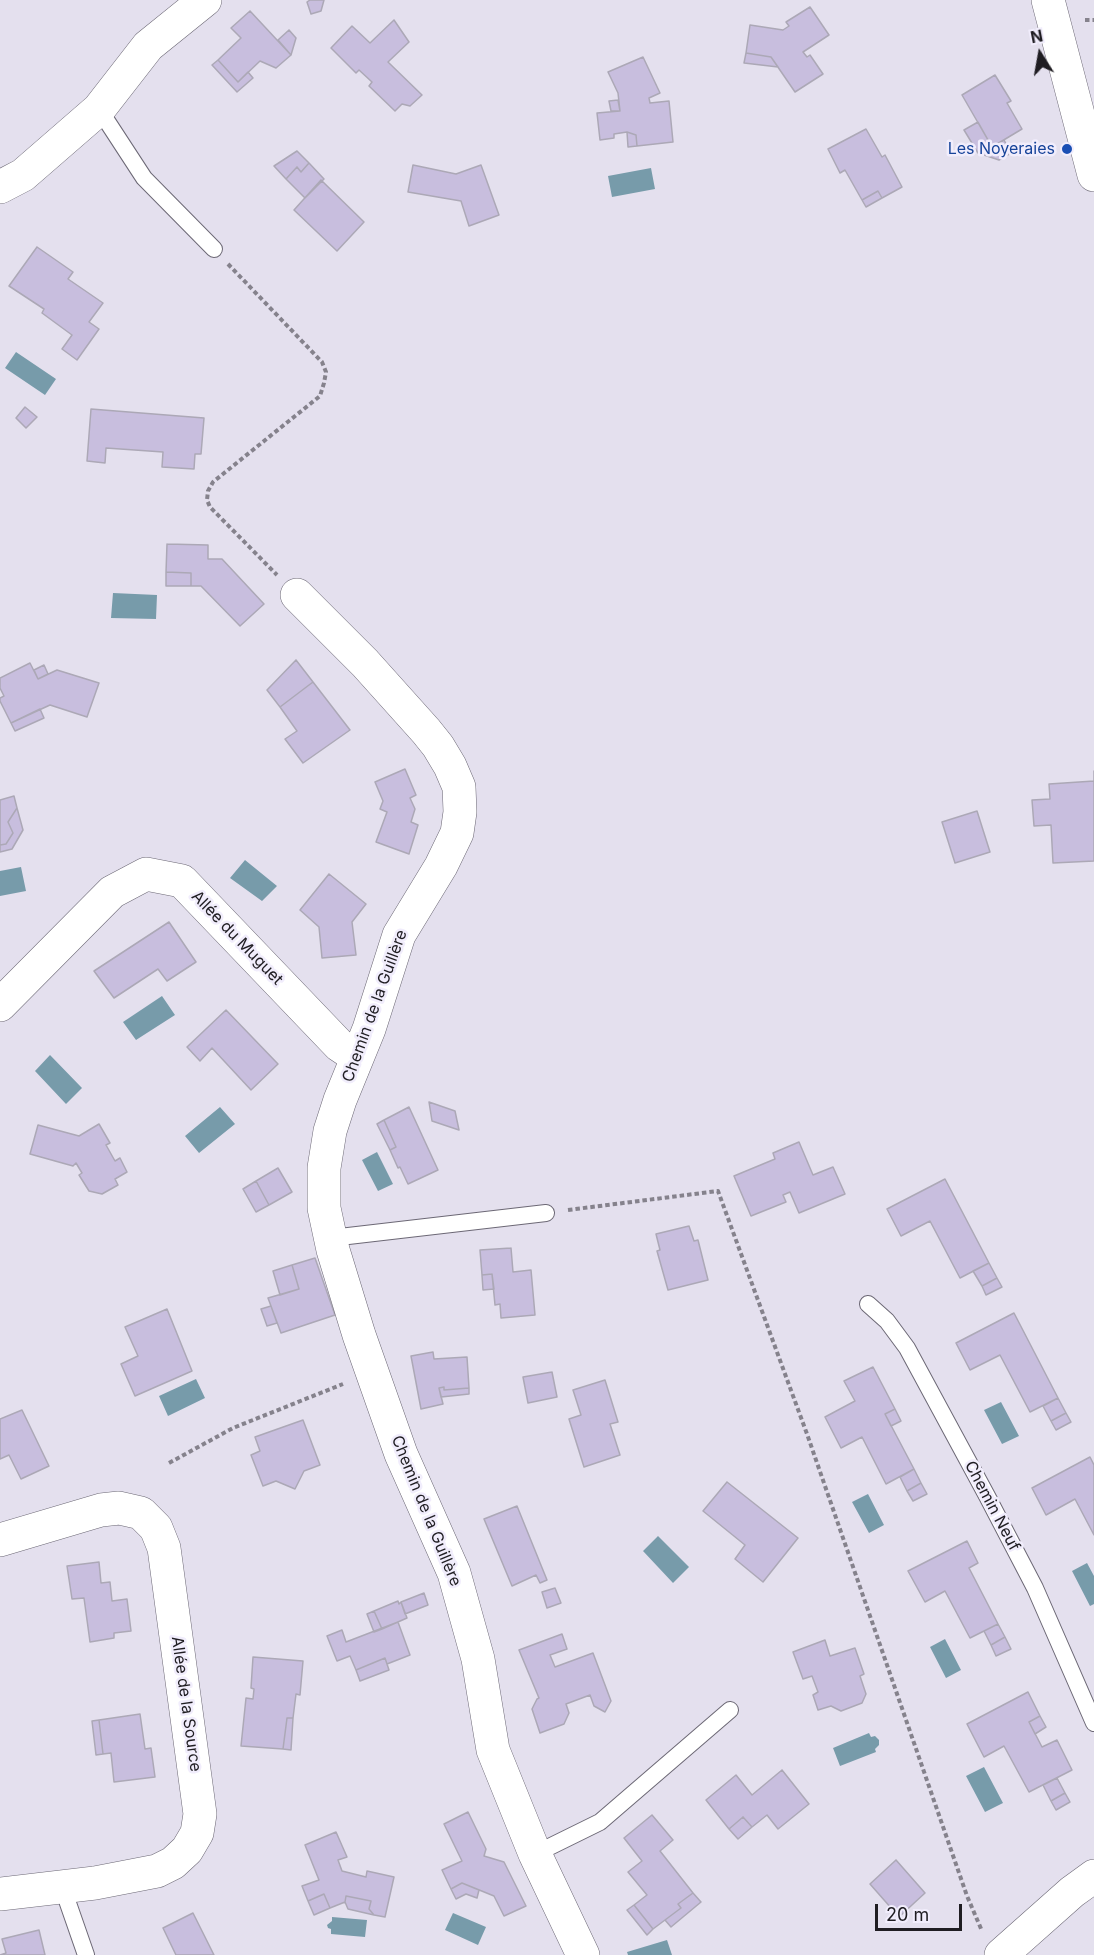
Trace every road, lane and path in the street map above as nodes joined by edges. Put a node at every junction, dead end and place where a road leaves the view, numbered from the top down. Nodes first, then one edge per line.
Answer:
1 (205, 0) edge
2 (1048, 0) edge
3 (99, 109) junction
4 (1094, 175) edge
5 (0, 188) edge
6 (214, 249) joint
7 (297, 595) joint
8 (0, 1005) edge
9 (357, 1057) junction
10 (546, 1213) joint
11 (331, 1238) junction
12 (868, 1304) dead end
13 (369, 1365) junction
14 (169, 1463) dead end
15 (0, 1540) edge
16 (730, 1710) dead end
17 (1094, 1723) edge
18 (535, 1854) junction
19 (1094, 1876) edge
20 (62, 1886) junction
21 (0, 1894) edge
22 (994, 1947) edge
23 (86, 1955) edge
24 (583, 1955) edge

1 - 3 street
2 - 4 street
3 - 5 street
3 - 6 lane
6 - 7 path
7 - 9 street, Chemin de la Guillère
8 - 9 street, Allée du Muguet
9 - 11 street, Chemin de la Guillère
10 - 11 lane
10 - 22 path
11 - 13 street, Chemin de la Guillère
12 - 17 lane, Chemin Neuf
13 - 14 path
13 - 18 street, Chemin de la Guillère
15 - 20 street, Allée de la Source
16 - 18 lane
18 - 24 street, Chemin de la Guillère
19 - 22 street
20 - 21 street, Allée de la Source
20 - 23 lane

